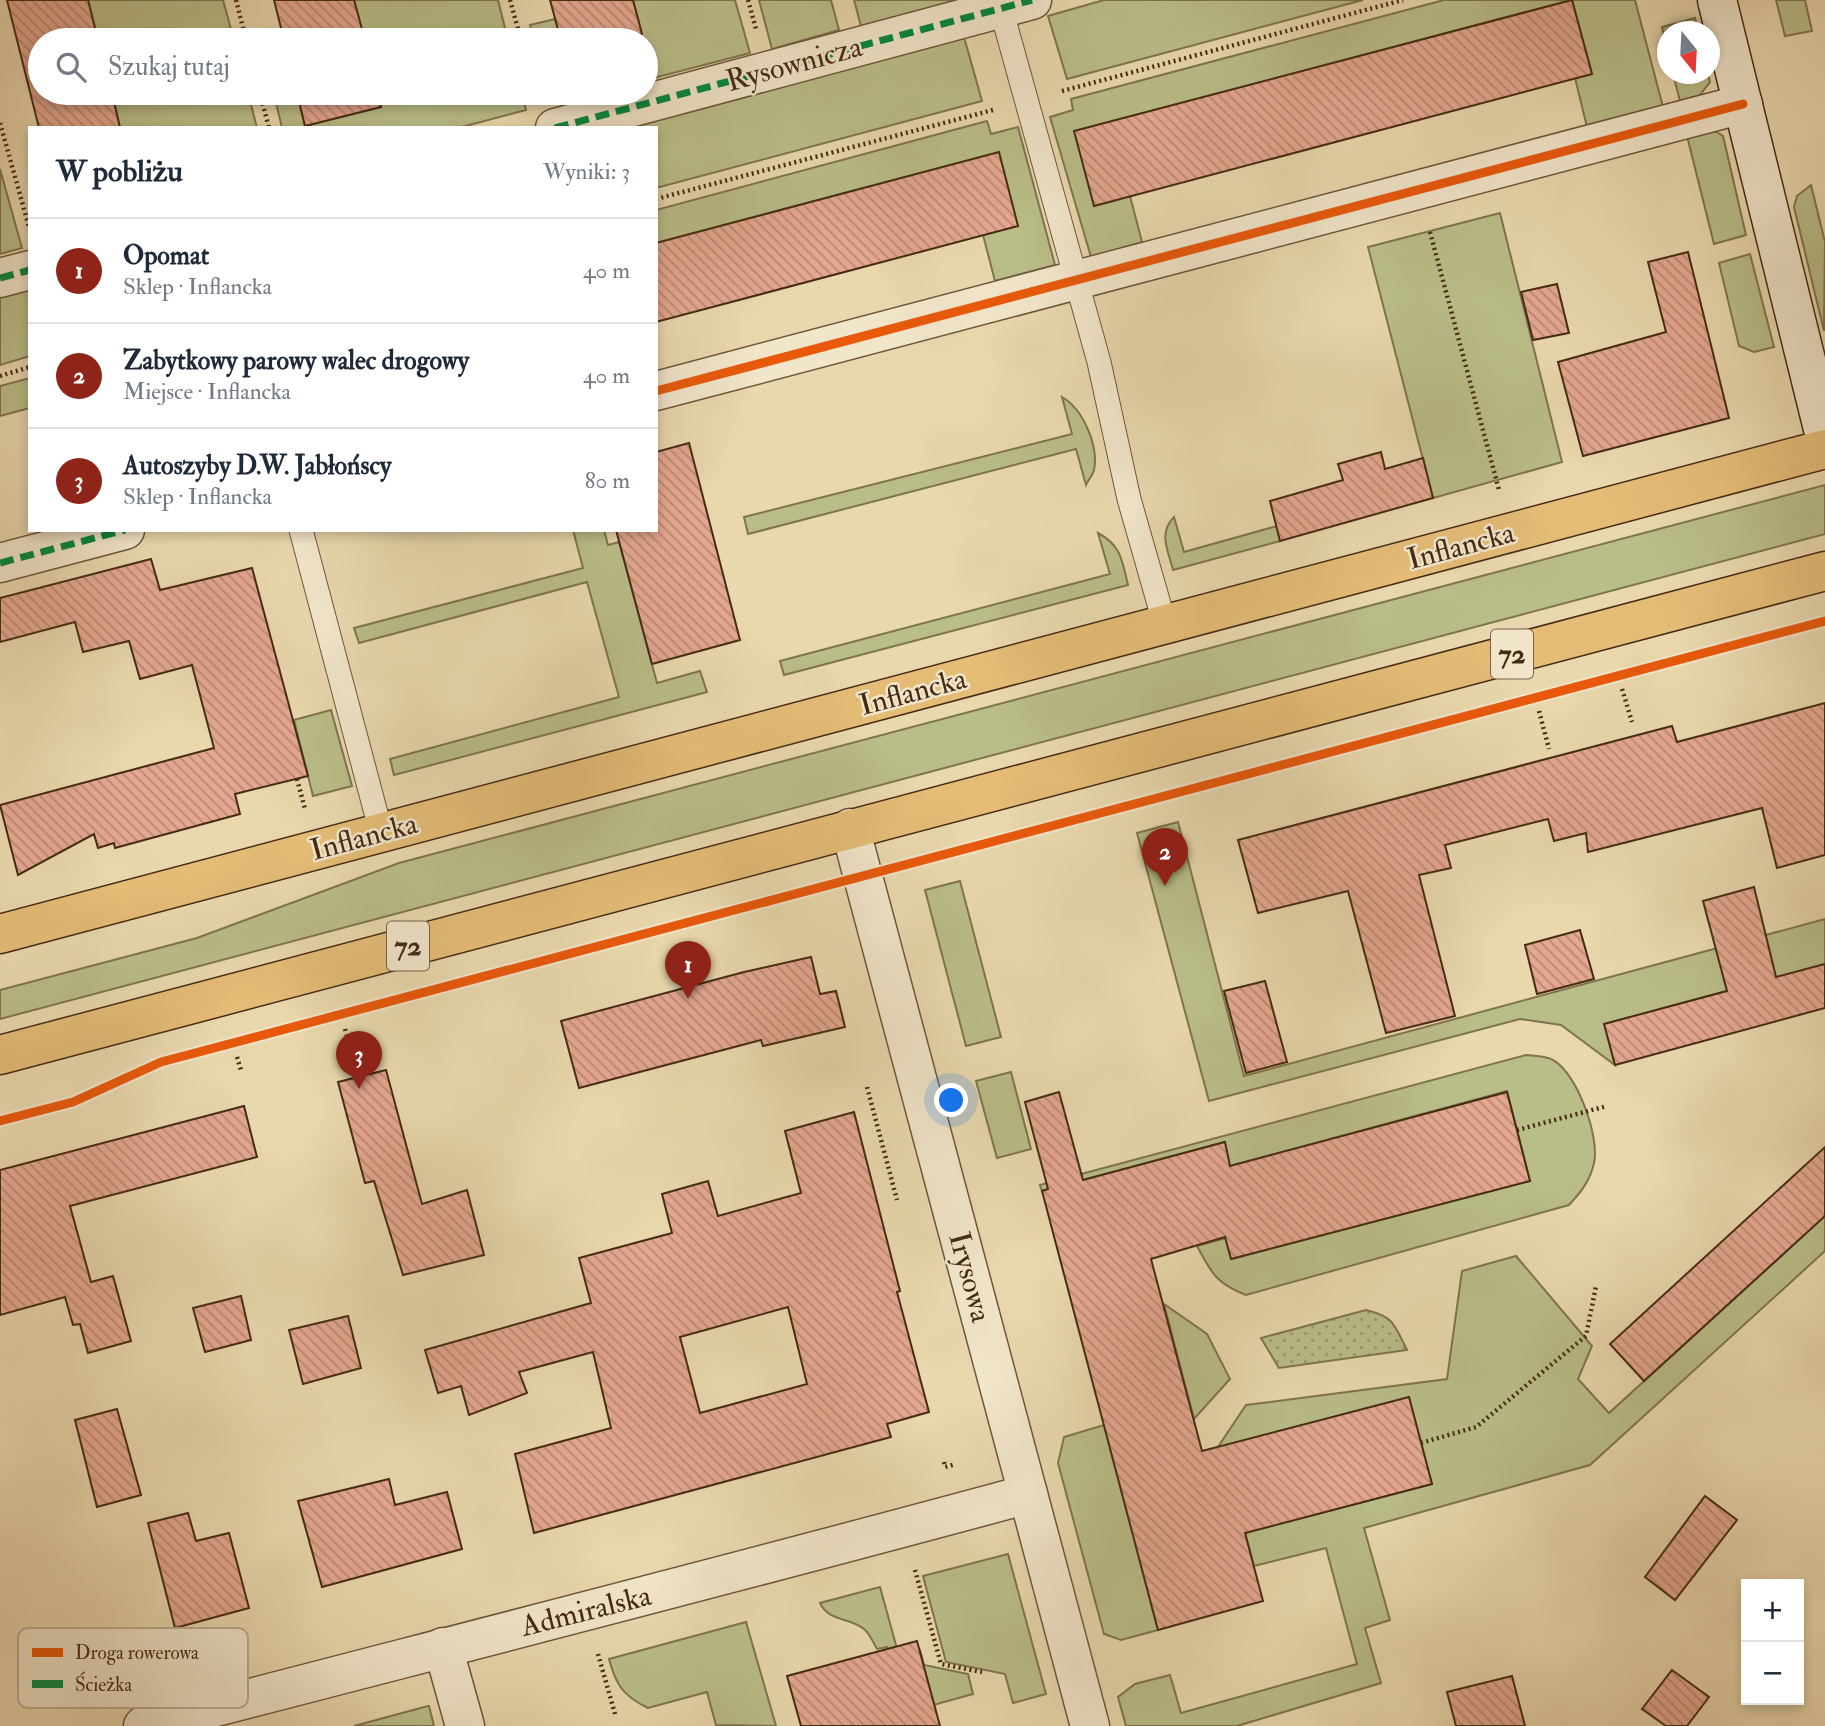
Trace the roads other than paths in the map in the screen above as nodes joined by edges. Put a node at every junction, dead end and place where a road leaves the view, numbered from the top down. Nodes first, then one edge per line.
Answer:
1 (1717, 0) edge
2 (1011, 3) edge
3 (658, 100) edge
4 (1743, 104) junction
5 (639, 105) edge
6 (562, 126) edge
7 (28, 271) edge
8 (0, 278) edge
9 (1077, 280) junction
10 (658, 390) edge
11 (1825, 437) edge
12 (1825, 449) edge
13 (117, 532) edge
14 (302, 532) edge
15 (0, 563) edge
16 (1825, 571) edge
17 (1165, 625) junction
18 (850, 828) junction
19 (381, 832) junction
20 (0, 934) edge
21 (0, 1055) edge
22 (1028, 1494) junction
23 (443, 1647) junction
24 (248, 1698) edge
25 (211, 1708) edge
26 (143, 1726) edge
27 (465, 1726) edge
28 (1090, 1726) edge

1 - 4 street
2 - 3 street, Rysownicza
2 - 9 lane
4 - 9 street
4 - 11 street
5 - 6 street, Rysownicza
7 - 8 street
9 - 10 street
9 - 17 lane
12 - 17 main road, Inflancka
13 - 15 street
14 - 19 lane
16 - 18 main road, 72
17 - 19 main road, Inflancka
18 - 21 main road, 72
18 - 22 street, Irysowa
19 - 20 main road, Inflancka
22 - 23 street, Admiralska
22 - 28 street, Irysowa
23 - 24 street, Admiralska
23 - 27 street
25 - 26 street, Admiralska

